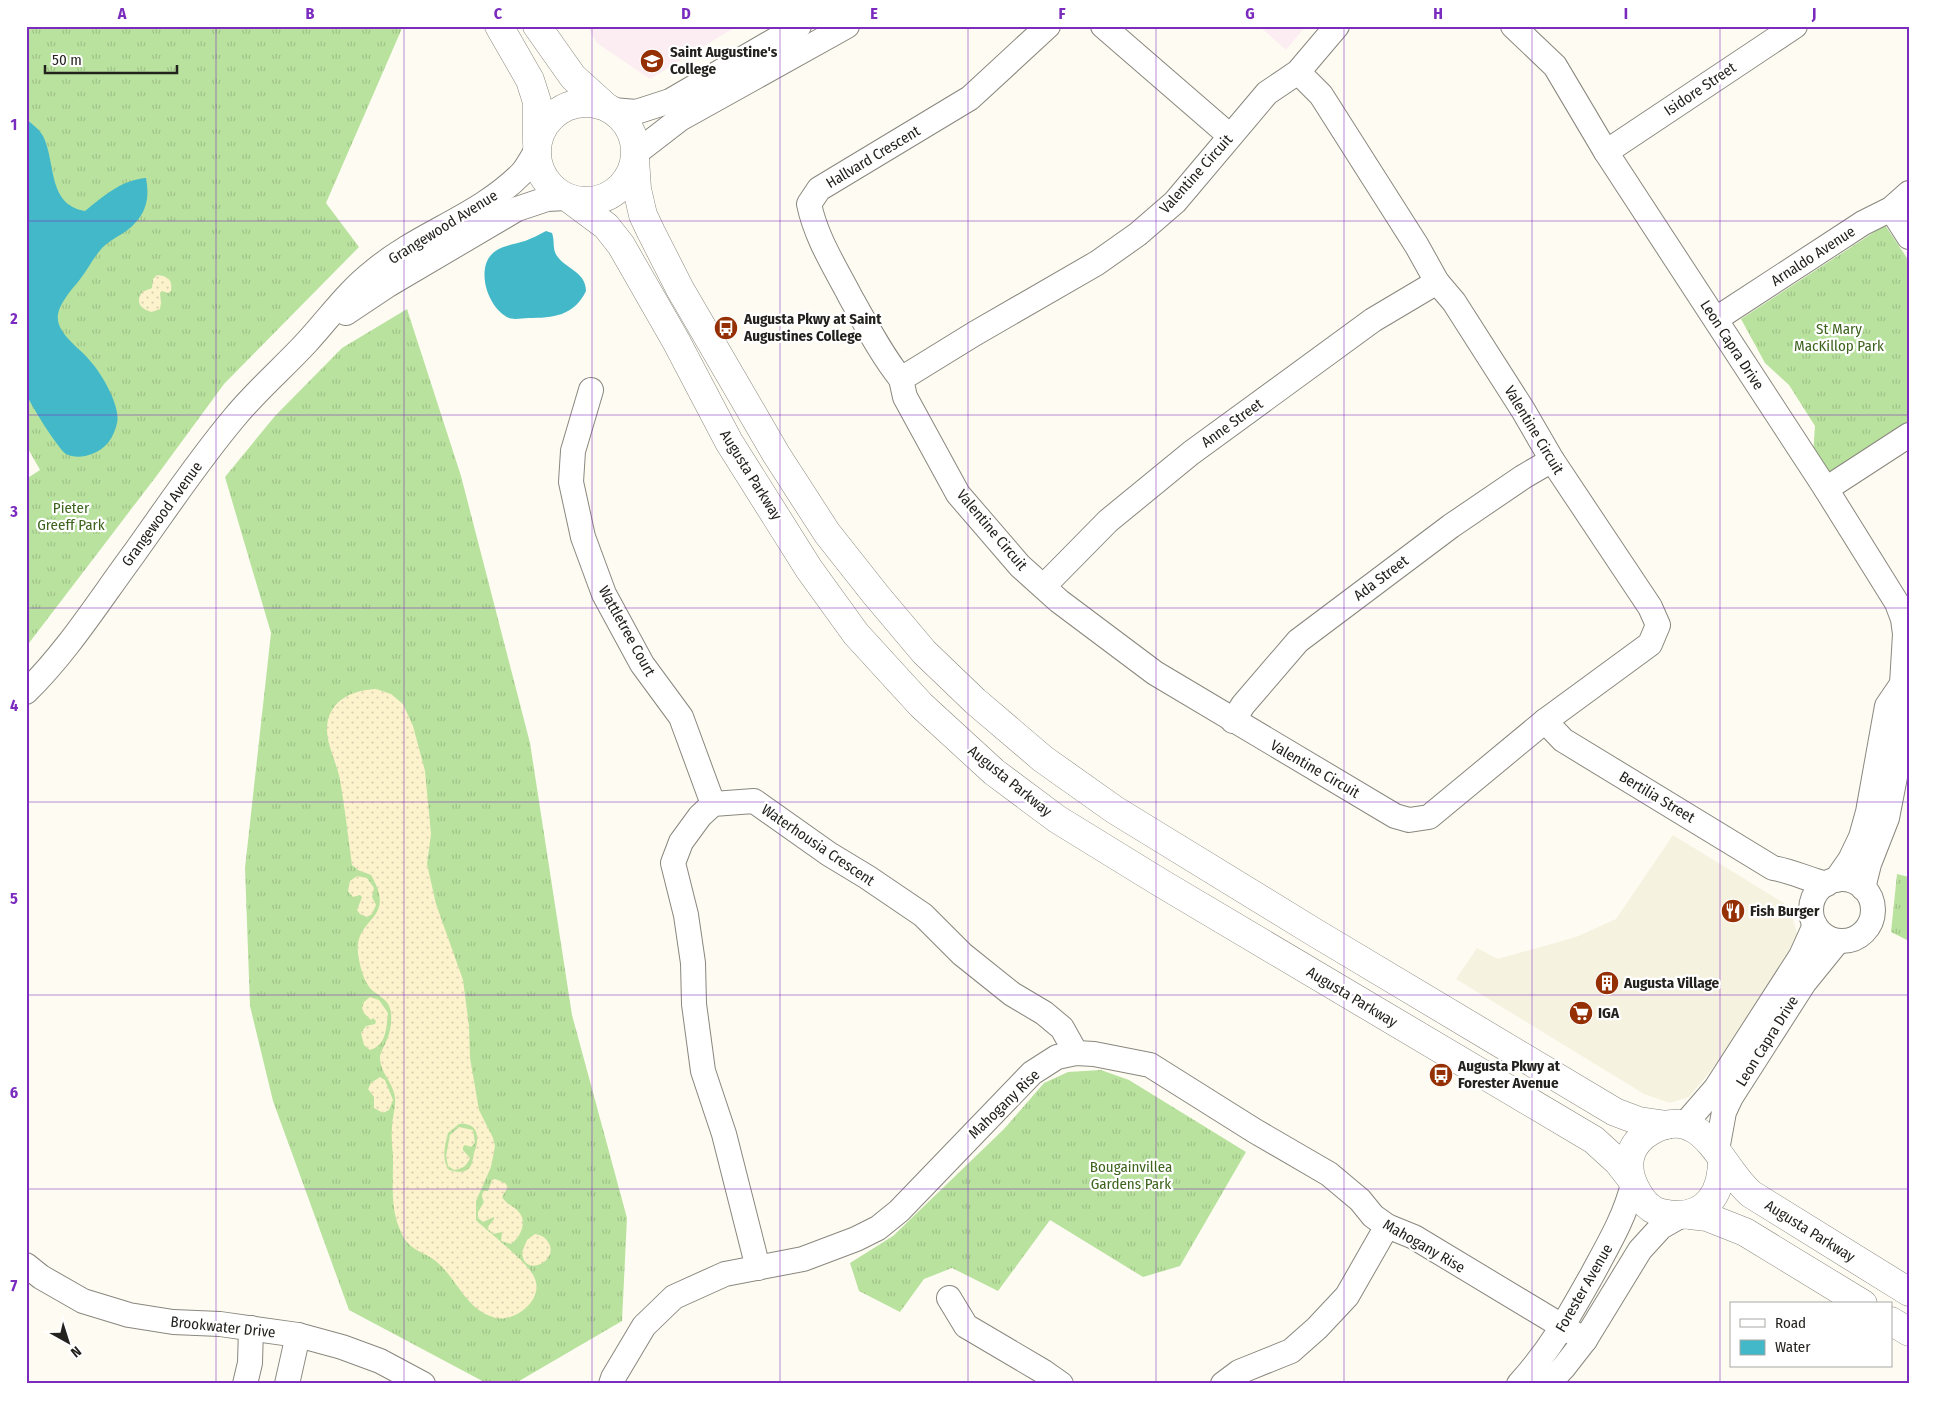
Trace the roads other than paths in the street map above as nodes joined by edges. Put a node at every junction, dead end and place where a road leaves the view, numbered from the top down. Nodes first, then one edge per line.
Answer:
1 (499, 26) edge
2 (537, 26) edge
3 (799, 26) edge
4 (847, 26) edge
5 (1048, 26) edge
6 (1103, 26) edge
7 (1337, 26) edge
8 (1513, 26) edge
9 (1782, 30) edge
10 (1298, 72) junction
11 (608, 108) junction
12 (1230, 136) junction
13 (536, 148) junction
14 (1606, 152) junction
15 (635, 156) junction
16 (1909, 193) edge
17 (568, 199) junction
18 (1891, 209) junction
19 (1909, 237) edge
20 (1437, 282) junction
21 (1716, 319) junction
22 (306, 343) junction
23 (901, 379) junction
24 (591, 390) dead end
25 (1909, 435) edge
26 (1552, 460) junction
27 (1826, 489) junction
28 (1044, 586) junction
29 (1905, 684) edge
30 (26, 692) edge
31 (1233, 721) junction
32 (1545, 721) junction
33 (712, 804) junction
34 (1773, 868) junction
35 (1831, 882) junction
36 (1863, 888) junction
37 (1813, 916) junction
38 (1838, 941) junction
39 (1076, 1054) junction
40 (1676, 1125) junction
41 (1719, 1155) junction
42 (1631, 1180) junction
43 (1686, 1215) junction
44 (1387, 1226) junction
45 (26, 1264) edge
46 (758, 1268) junction
47 (1909, 1292) edge
48 (949, 1298) dead end
49 (1860, 1302) edge
50 (1892, 1322) edge
51 (251, 1328) junction
52 (1562, 1328) junction
53 (1909, 1332) edge
54 (298, 1335) junction
55 (1585, 1340) junction
56 (245, 1384) edge
57 (287, 1384) edge
58 (423, 1384) edge
59 (611, 1384) edge
60 (1061, 1384) edge
61 (1223, 1384) edge
62 (1519, 1384) edge
63 (1548, 1384) edge

1 - 13 main road
2 - 11 main road
3 - 11 street
4 - 15 street
5 - 23 street, Hallvard Crescent
6 - 12 street
7 - 10 street, Valentine Circuit
8 - 14 street, Leon Capra Drive
9 - 14 street, Isidore Street
10 - 12 street, Valentine Circuit
10 - 20 street, Valentine Circuit
11 - 13 main road
11 - 15 main road
12 - 23 street, Valentine Circuit
13 - 17 main road
13 - 22 street, Grangewood Avenue
14 - 21 street, Leon Capra Drive
15 - 17 main road
15 - 40 main road
16 - 18 street, Arnaldo Avenue
17 - 22 street, Grangewood Avenue
17 - 42 main road, Augusta Parkway
18 - 19 street
18 - 21 street, Arnaldo Avenue
20 - 26 street, Valentine Circuit
20 - 28 street, Anne Street
21 - 27 street, Leon Capra Drive
22 - 30 street, Grangewood Avenue
23 - 28 street, Valentine Circuit
24 - 33 street, Wattletree Court
25 - 27 street
26 - 31 street, Ada Street
26 - 32 street, Valentine Circuit
27 - 29 street, Leon Capra Drive
28 - 31 street, Valentine Circuit
29 - 35 street
29 - 36 street, Leon Capra Drive
31 - 32 street, Valentine Circuit
32 - 34 street, Bertilia Street
33 - 39 street, Waterhousia Crescent
33 - 46 street
34 - 35 street, Bertilia Street
34 - 37 street, Bertilia Street
35 - 36 street
35 - 37 street
36 - 38 street
37 - 38 street
37 - 40 street, Leon Capra Drive
38 - 41 street, Leon Capra Drive
39 - 44 street, Mahogany Rise
39 - 46 street, Mahogany Rise
40 - 41 main road
40 - 42 main road
41 - 43 main road
41 - 47 main road, Augusta Parkway
42 - 43 main road
42 - 52 street, Forester Avenue
43 - 49 main road
43 - 55 street, Forester Avenue
44 - 52 street, Mahogany Rise
44 - 61 street
45 - 51 street, Brookwater Drive
46 - 59 street, Mahogany Rise
48 - 60 street
50 - 53 main road
51 - 54 street, Brookwater Drive
51 - 56 street
52 - 55 street, Mahogany Rise
52 - 62 street, Forester Avenue
54 - 57 street
54 - 58 street, Brookwater Drive
55 - 63 street, Forester Avenue

